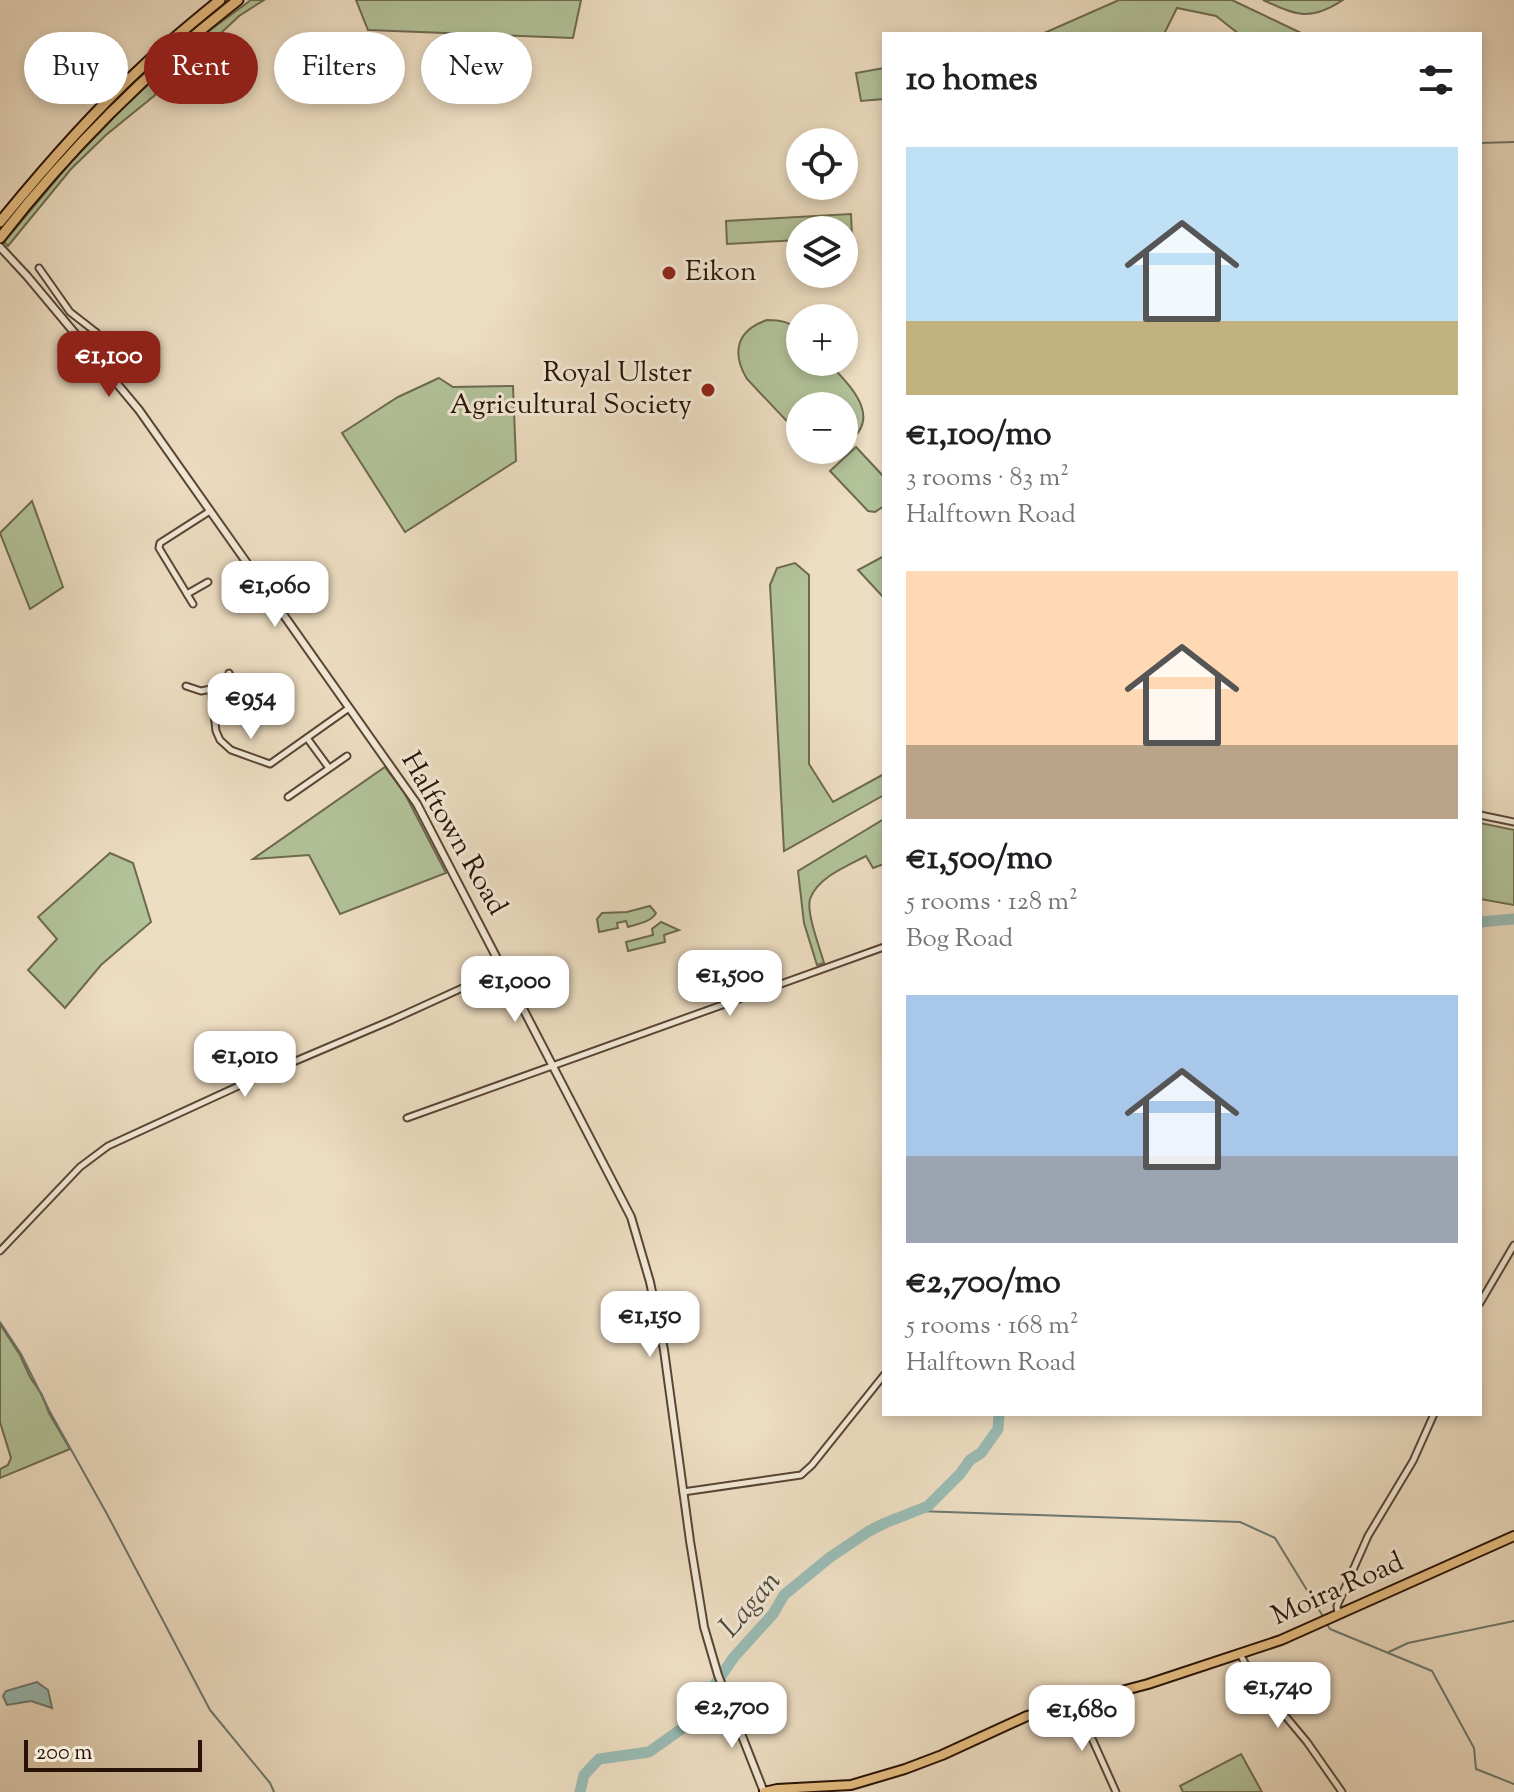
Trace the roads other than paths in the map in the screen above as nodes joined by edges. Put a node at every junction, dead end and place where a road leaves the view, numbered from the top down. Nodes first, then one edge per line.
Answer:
1 (220, 0) edge
2 (238, 0) edge
3 (0, 222) edge
4 (0, 238) edge
5 (0, 247) edge
6 (39, 268) dead end
7 (87, 349) junction
8 (210, 511) junction
9 (208, 582) dead end
10 (187, 594) junction
11 (193, 604) dead end
12 (229, 673) dead end
13 (186, 686) dead end
14 (211, 689) junction
15 (349, 708) junction
16 (307, 738) junction
17 (347, 756) dead end
18 (329, 768) junction
19 (288, 797) dead end
20 (1482, 815) edge
21 (1514, 822) edge
22 (882, 948) edge
23 (504, 969) junction
24 (553, 1066) junction
25 (407, 1118) dead end
26 (1514, 1245) edge
27 (0, 1251) edge
28 (1482, 1300) edge
29 (882, 1378) edge
30 (1433, 1416) edge
31 (683, 1492) junction
32 (1514, 1536) edge
33 (1329, 1618) junction
34 (1240, 1654) junction
35 (1076, 1703) junction
36 (778, 1790) edge
37 (764, 1792) edge
38 (1116, 1792) edge
39 (1342, 1792) edge

1 - 3 highway
2 - 4 highway
5 - 7 street, Halftown Road
6 - 7 street, Halftown Road
7 - 8 street, Halftown Road
8 - 10 street
8 - 15 street, Halftown Road
9 - 10 street
10 - 11 street
12 - 14 street
13 - 14 street
14 - 16 street
15 - 16 street
15 - 23 street, Halftown Road
16 - 18 street
17 - 18 street
18 - 19 street
20 - 21 street
22 - 24 street
23 - 24 street, Halftown Road
23 - 27 street
24 - 25 street
24 - 31 street, Halftown Road
26 - 28 street
29 - 31 street
30 - 33 street
31 - 37 street, Halftown Road
32 - 33 highway, Moira Road
33 - 34 highway, Moira Road
34 - 35 highway, Moira Road
34 - 39 street
35 - 36 highway, Moira Road
35 - 38 street
36 - 37 highway, Moira Road

